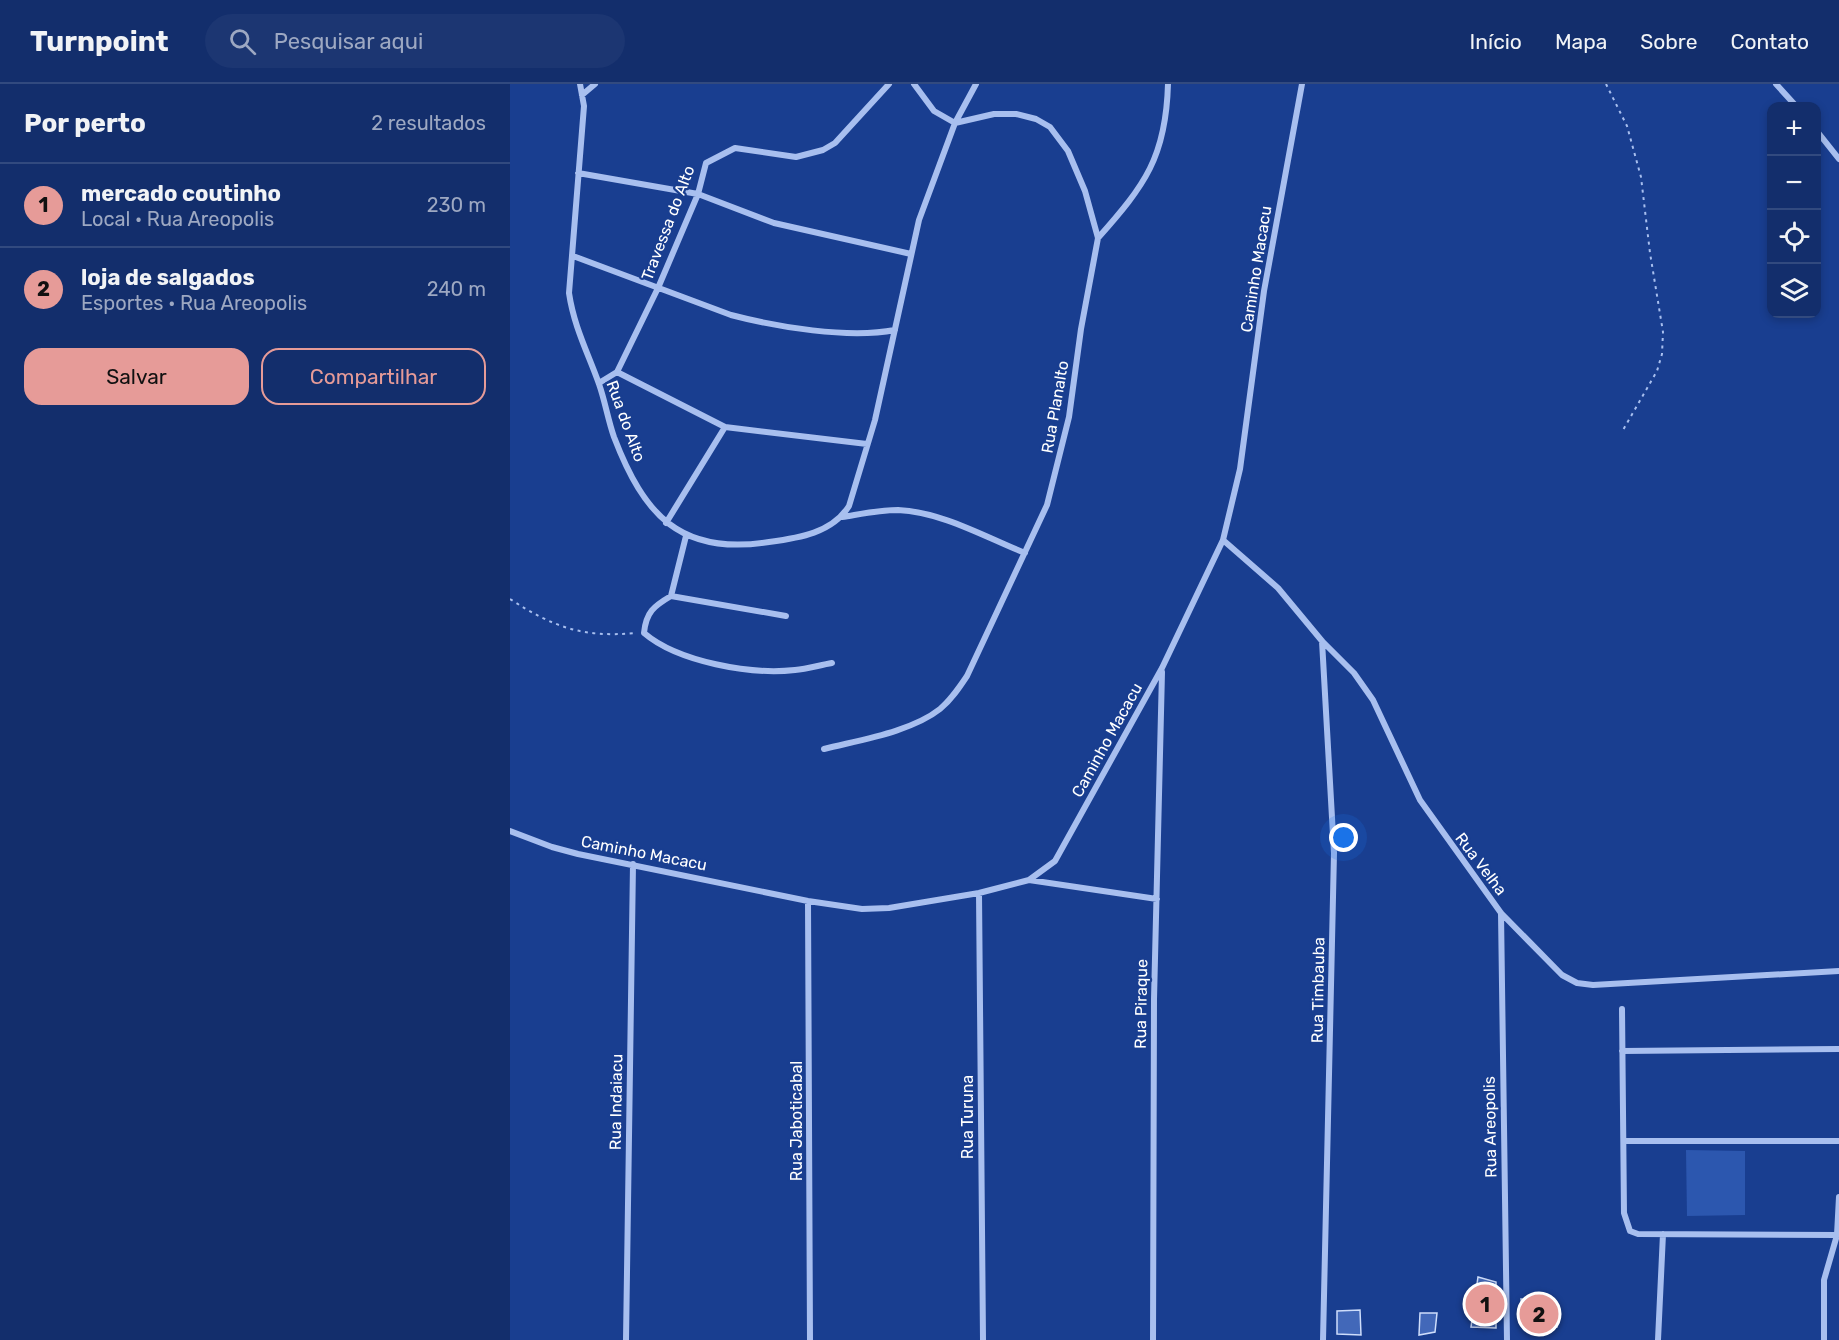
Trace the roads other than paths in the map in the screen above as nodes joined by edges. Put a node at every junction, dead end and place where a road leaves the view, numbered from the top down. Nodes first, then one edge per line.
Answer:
1 (580, 84) edge
2 (595, 84) edge
3 (889, 84) edge
4 (914, 84) edge
5 (976, 84) edge
6 (1168, 84) edge
7 (1302, 84) edge
8 (1776, 84) edge
9 (582, 95) junction
10 (1792, 102) edge
11 (955, 123) junction
12 (1821, 136) edge
13 (1839, 159) edge
14 (578, 173) junction
15 (698, 194) junction
16 (1098, 238) junction
17 (911, 254) junction
18 (573, 256) junction
19 (658, 288) junction
20 (895, 330) junction
21 (618, 372) junction
22 (599, 383) junction
23 (724, 428) junction
24 (867, 444) junction
25 (842, 517) junction
26 (666, 523) junction
27 (687, 537) junction
28 (1223, 540) junction
29 (1025, 553) junction
30 (671, 596) junction
31 (786, 616) dead end
32 (1322, 641) junction
33 (832, 663) dead end
34 (1162, 668) junction
35 (824, 749) dead end
36 (510, 831) edge
37 (633, 864) junction
38 (1029, 880) junction
39 (979, 894) junction
40 (1157, 898) junction
41 (808, 901) junction
42 (1501, 913) junction
43 (1839, 971) edge
44 (1622, 1009) dead end
45 (1839, 1048) edge
46 (1622, 1051) junction
47 (1624, 1141) junction
48 (1839, 1141) edge
49 (1839, 1197) edge
50 (1663, 1234) junction
51 (1837, 1235) junction
52 (626, 1340) edge
53 (810, 1340) edge
54 (983, 1340) edge
55 (1153, 1340) edge
56 (1323, 1340) edge
57 (1507, 1340) edge
58 (1658, 1340) edge
59 (1824, 1340) edge

1 - 9 street, Rua do Alto
2 - 9 street
3 - 15 street, Travessa do Alto
4 - 11 street
5 - 11 street
6 - 16 street
7 - 28 street, Caminho Macacu
8 - 10 street
9 - 14 street, Rua do Alto
11 - 16 street, Rua Planalto
11 - 17 street
12 - 13 street
14 - 15 street
14 - 18 street, Rua do Alto
15 - 17 street
15 - 19 street, Travessa do Alto
16 - 29 street, Rua Planalto
17 - 20 street
18 - 19 street
18 - 22 street, Rua do Alto
19 - 20 street
19 - 21 street, Travessa do Alto
20 - 24 street
21 - 22 street
21 - 23 street
22 - 26 street, Rua do Alto
23 - 24 street
23 - 26 street
24 - 25 street
25 - 27 street, Rua do Alto
25 - 29 street
26 - 27 street, Rua do Alto
27 - 30 street
28 - 32 street, Rua Velha
28 - 34 street, Caminho Macacu
29 - 35 street, Rua Planalto
30 - 31 street
30 - 33 street
32 - 42 street, Rua Velha
32 - 56 street, Rua Timbauba
34 - 38 street, Caminho Macacu
34 - 40 street, Rua Piraque
36 - 37 street, Caminho Macacu
37 - 41 street, Caminho Macacu
37 - 52 street, Rua Indaiacu
38 - 39 street, Caminho Macacu
38 - 40 street
39 - 41 street, Caminho Macacu
39 - 54 street, Rua Turuna
40 - 55 street, Rua Piraque
41 - 53 street, Rua Jaboticabal
42 - 43 street, Rua Velha
42 - 57 street, Rua Areopolis
44 - 46 street
45 - 46 street
46 - 47 street
47 - 48 street
47 - 50 street
49 - 51 street
50 - 51 street
50 - 58 street
51 - 59 street

